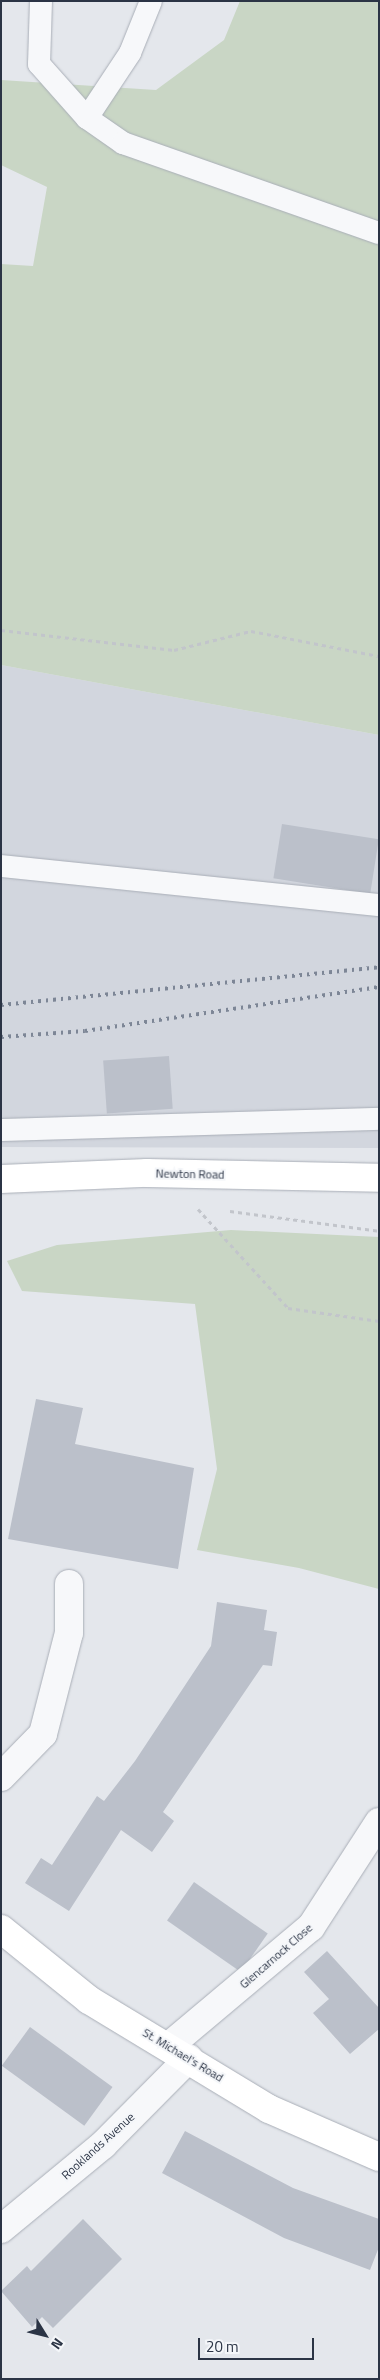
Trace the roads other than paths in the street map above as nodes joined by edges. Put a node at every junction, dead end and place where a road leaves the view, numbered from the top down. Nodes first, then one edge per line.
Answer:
1 (41, 1) edge
2 (151, 1) edge
3 (87, 118) junction
4 (379, 233) edge
5 (1, 866) edge
6 (379, 905) edge
7 (379, 1119) edge
8 (1, 1130) edge
9 (379, 1178) edge
10 (1, 1179) edge
11 (68, 1584) dead end
12 (1, 1777) edge
13 (379, 1822) edge
14 (1, 1929) edge
15 (179, 2052) junction
16 (379, 2157) edge
17 (1, 2229) edge

1 - 3 lane
2 - 3 lane
3 - 4 lane
5 - 6 lane
7 - 8 lane
9 - 10 street, Newton Road
11 - 12 street
13 - 15 street, Glencarnock Close
14 - 15 street, St. Michael's Road
15 - 16 street, St. Michael's Road
15 - 17 street, Rooklands Avenue

